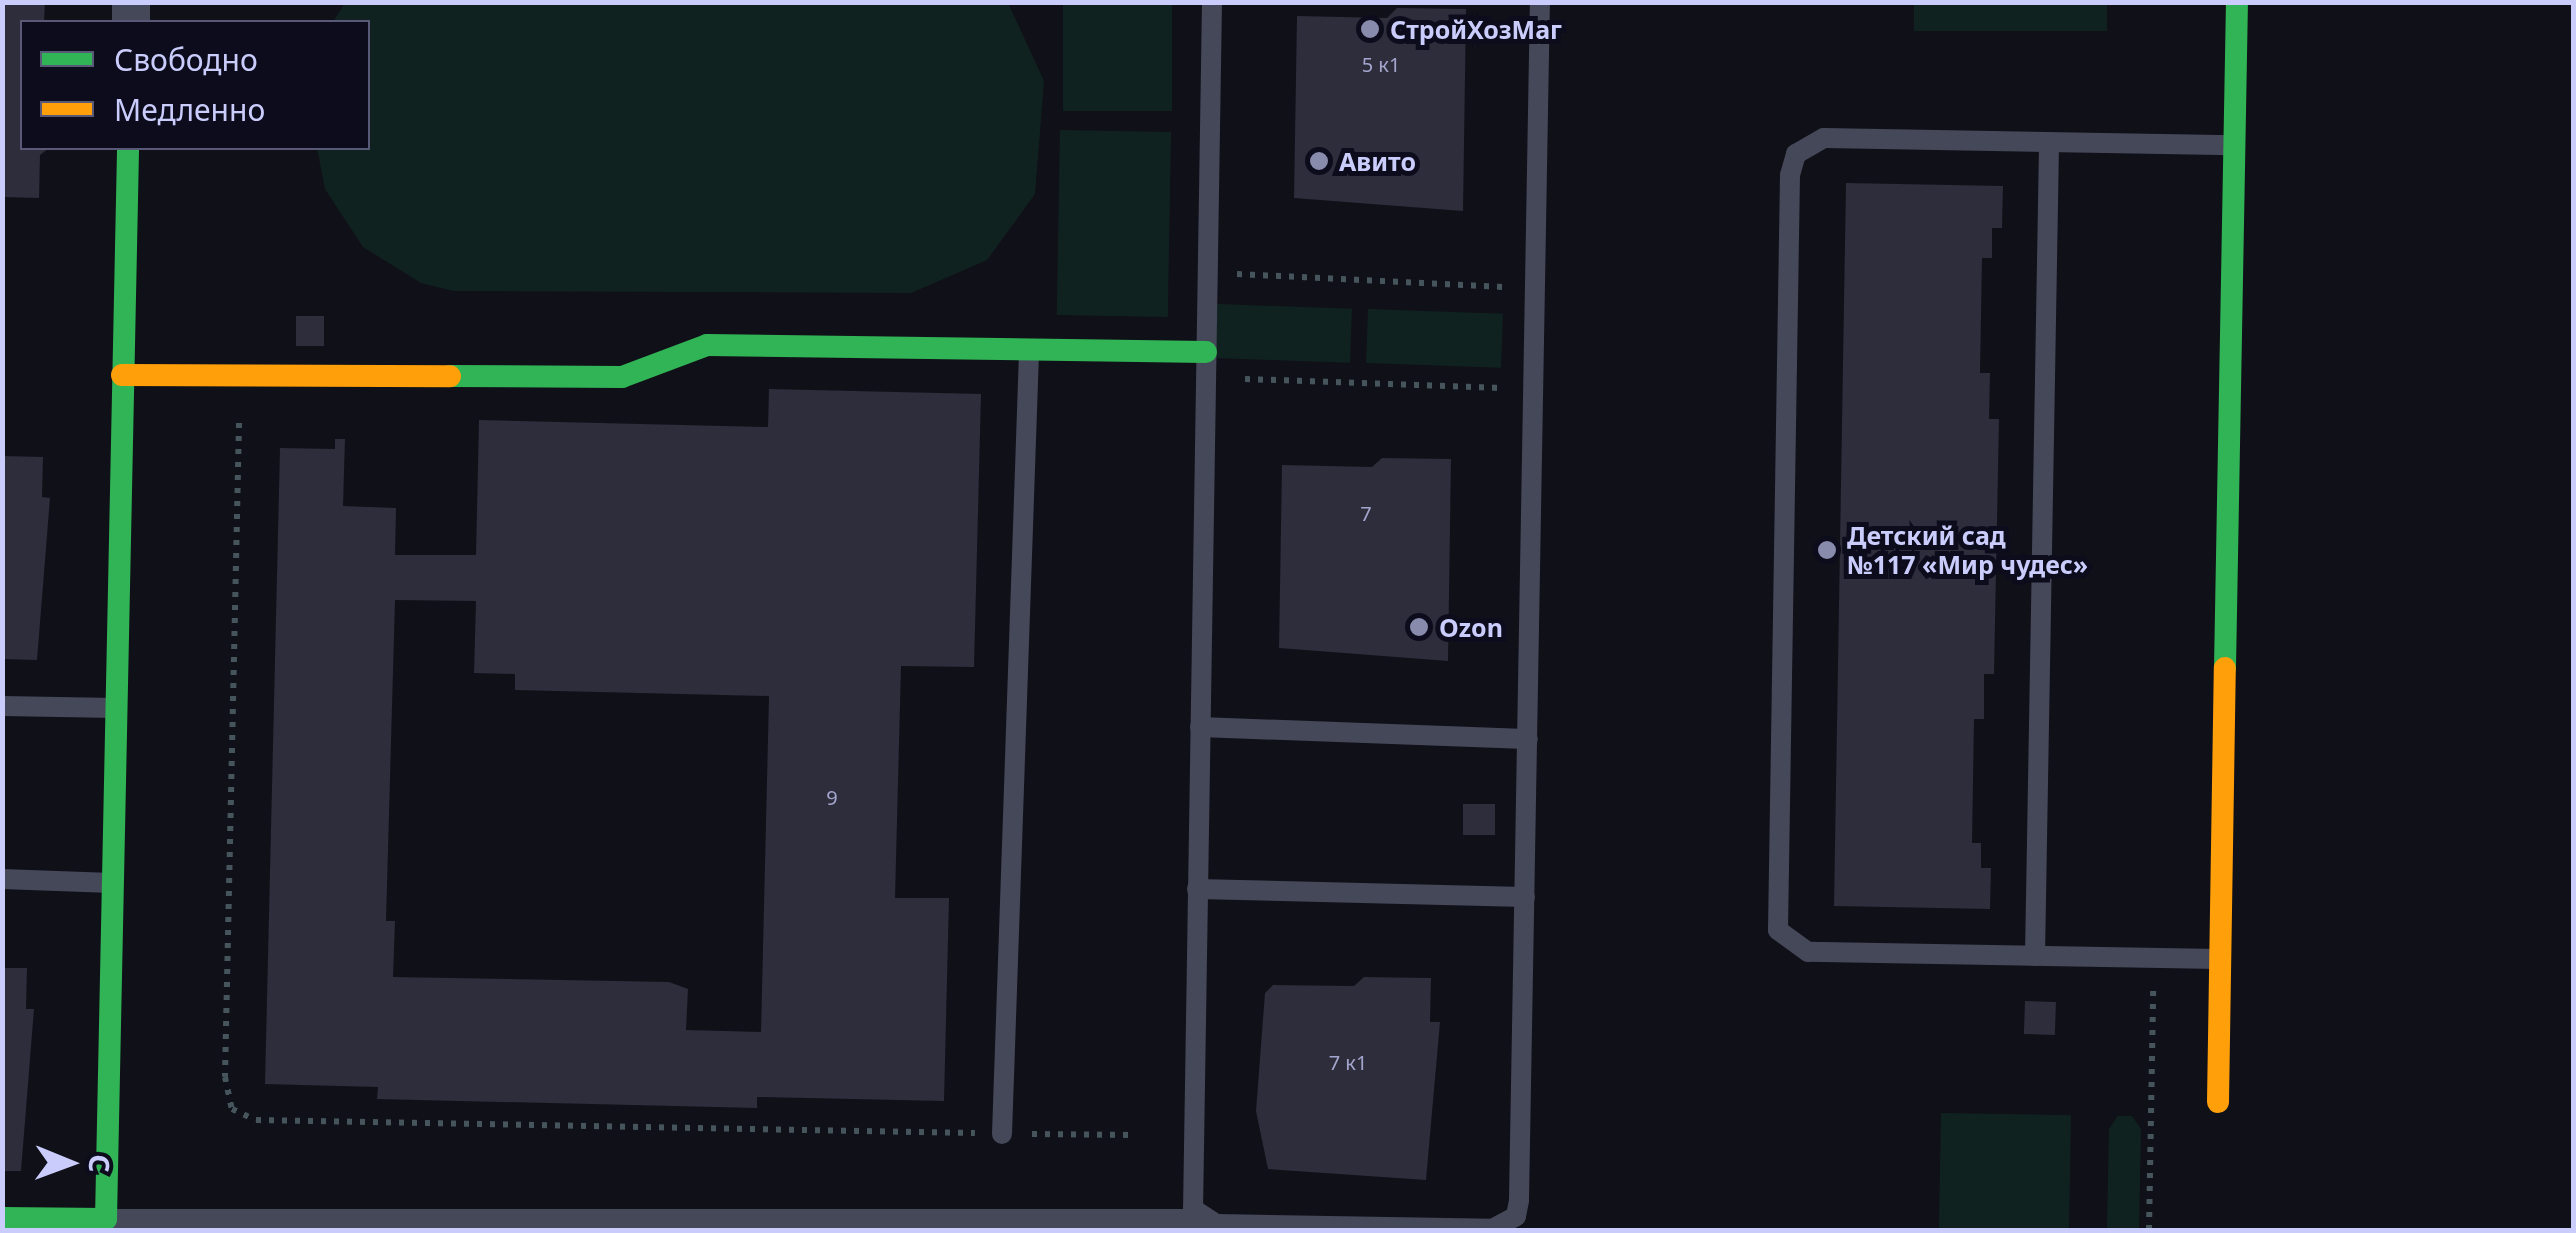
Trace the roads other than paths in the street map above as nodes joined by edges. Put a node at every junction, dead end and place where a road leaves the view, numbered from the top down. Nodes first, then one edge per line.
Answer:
1 (1212, 2) edge
2 (1540, 2) edge
3 (2237, 2) edge
4 (2049, 142) junction
5 (2234, 145) junction
6 (128, 150) edge
7 (1029, 350) junction
8 (1206, 352) junction
9 (122, 375) junction
10 (2, 706) edge
11 (115, 708) junction
12 (1200, 727) junction
13 (1528, 739) junction
14 (2, 879) edge
15 (114, 884) junction
16 (1197, 889) junction
17 (1525, 896) junction
18 (2035, 956) junction
19 (2220, 959) junction
20 (2218, 1102) dead end
21 (1002, 1134) road end
22 (2, 1218) edge
23 (106, 1219) junction
24 (1203, 1219) junction

1 - 8 lane
2 - 13 lane
3 - 5 street
4 - 5 lane
4 - 18 lane
4 - 18 lane
5 - 19 street
6 - 9 street
7 - 8 street
7 - 9 street
7 - 21 lane
8 - 12 lane
9 - 11 street
10 - 11 lane
11 - 15 street
12 - 13 lane
12 - 16 lane
13 - 17 lane
14 - 15 lane
15 - 23 street
16 - 17 lane
16 - 24 lane
17 - 24 lane
18 - 19 lane
19 - 20 street
22 - 23 street
23 - 24 lane

